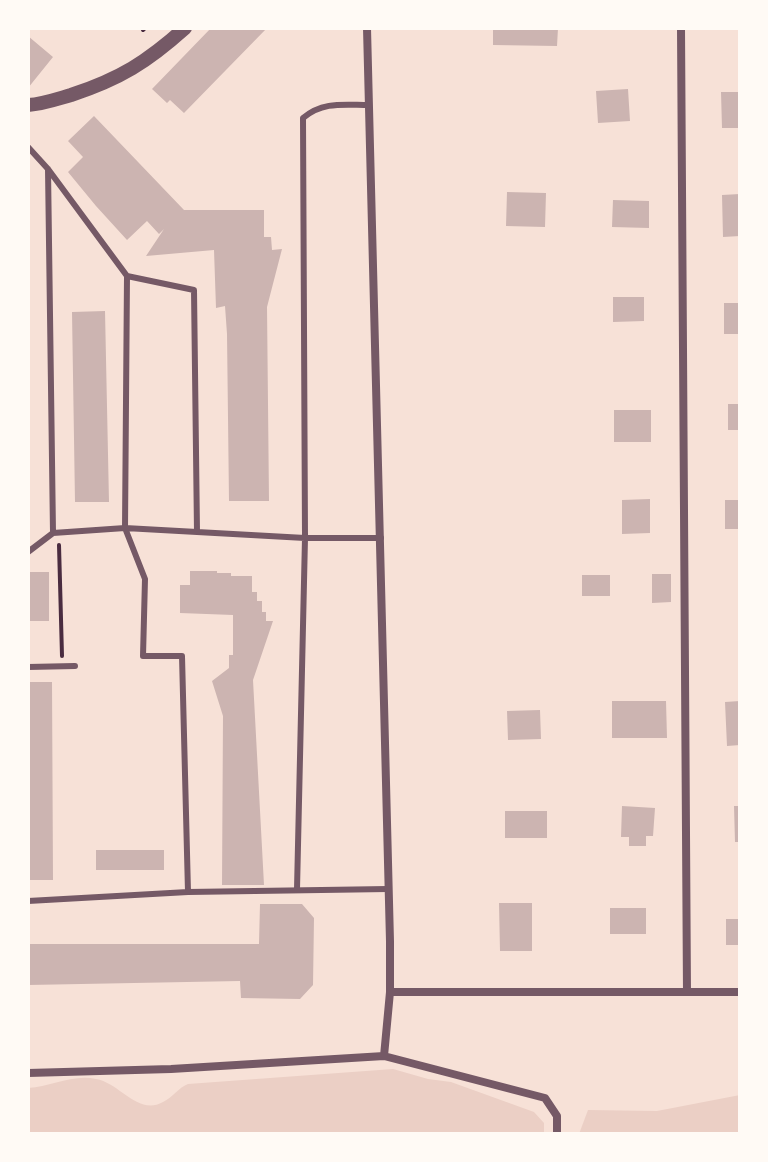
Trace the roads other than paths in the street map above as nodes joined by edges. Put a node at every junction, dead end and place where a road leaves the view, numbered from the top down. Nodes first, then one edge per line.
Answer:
1 (185, 28) edge
2 (367, 28) edge
3 (681, 28) edge
4 (28, 105) edge
5 (369, 105) junction
6 (28, 147) edge
7 (48, 169) junction
8 (127, 276) junction
9 (125, 528) junction
10 (197, 532) junction
11 (56, 533) junction
12 (381, 537) junction
13 (305, 538) junction
14 (28, 552) edge
15 (75, 666) dead end
16 (28, 667) edge
17 (297, 889) junction
18 (388, 889) junction
19 (188, 892) junction
20 (28, 901) edge
21 (390, 992) junction
22 (687, 992) junction
23 (740, 992) edge
24 (384, 1056) junction
25 (28, 1073) edge
26 (557, 1134) edge

1 - 4 street
2 - 5 street
3 - 22 street
5 - 12 street
5 - 13 lane
6 - 7 lane
7 - 8 lane
7 - 11 lane
8 - 9 lane
8 - 10 lane
9 - 10 lane
9 - 11 lane
9 - 19 lane
10 - 13 lane
11 - 14 lane
12 - 13 lane
12 - 18 street
13 - 17 lane
15 - 16 lane
17 - 18 lane
17 - 19 lane
18 - 21 street
19 - 20 lane
21 - 22 street
21 - 24 street
22 - 23 street
24 - 25 street
24 - 26 street

